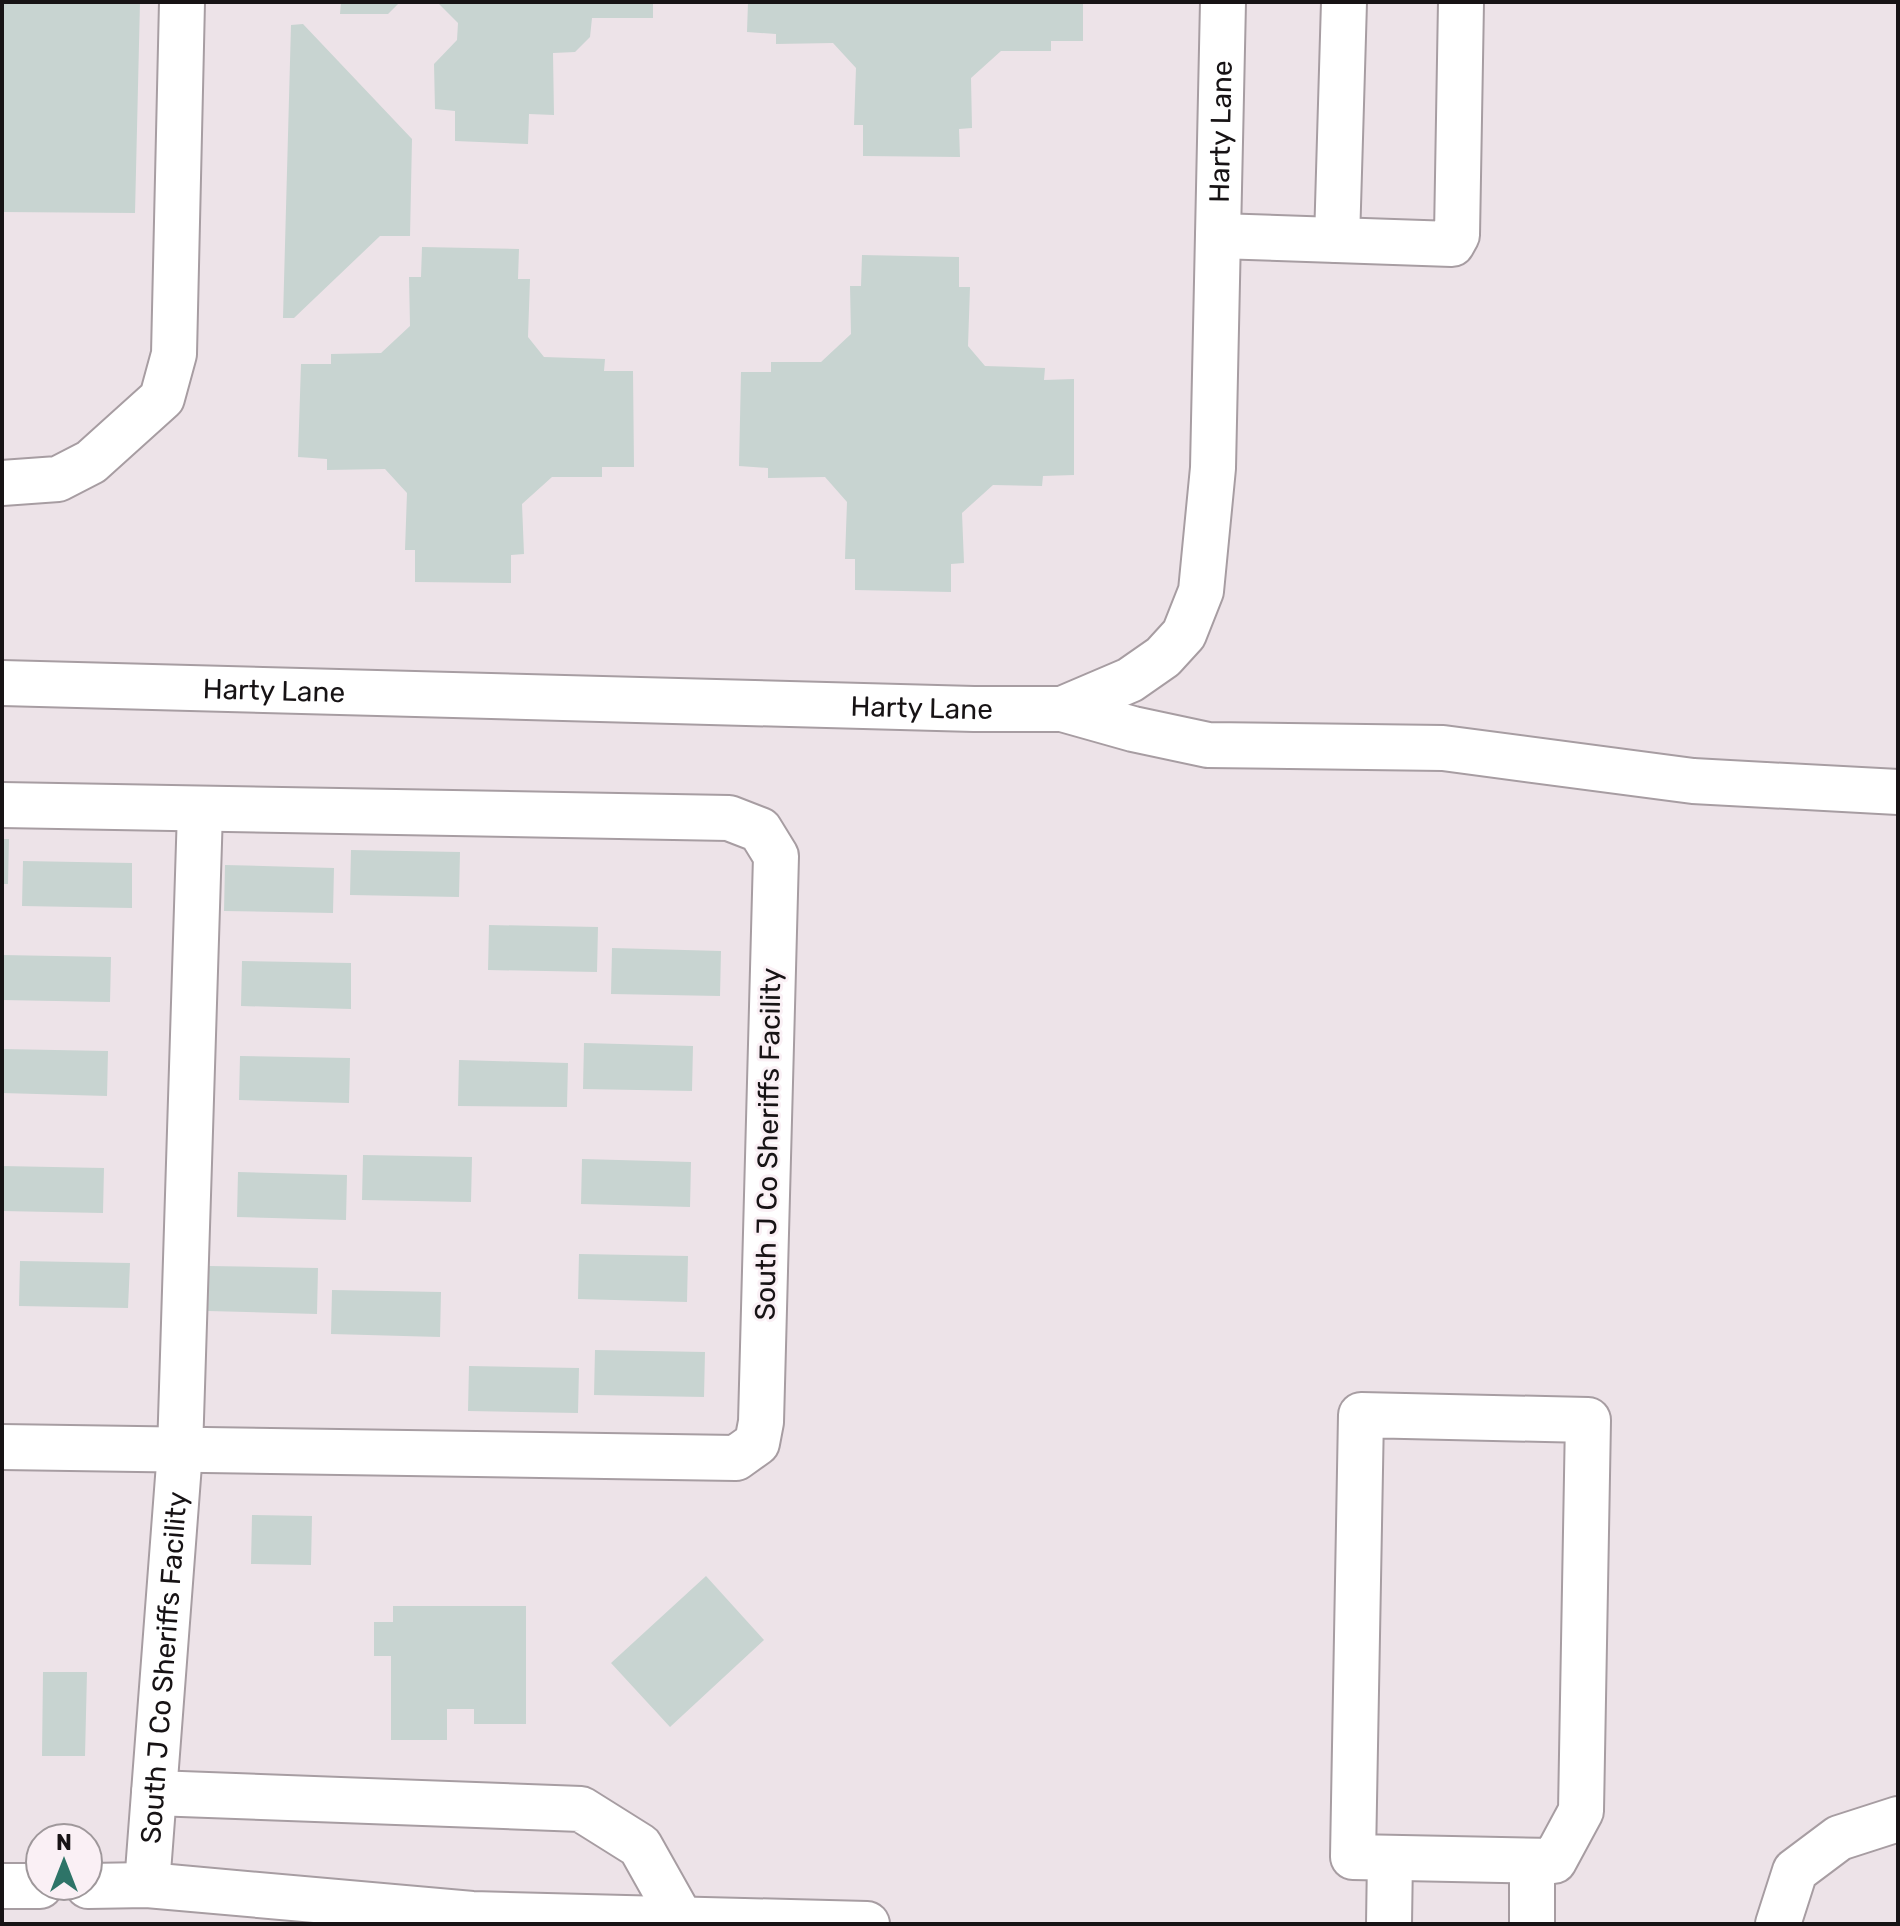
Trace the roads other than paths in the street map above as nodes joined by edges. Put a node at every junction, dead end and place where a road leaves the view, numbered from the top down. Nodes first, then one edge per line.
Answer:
1 (182, 2) edge
2 (1223, 2) edge
3 (1344, 2) edge
4 (1461, 2) edge
5 (1218, 236) junction
6 (1337, 240) junction
7 (2, 483) edge
8 (2, 683) edge
9 (1062, 709) junction
10 (1898, 792) edge
11 (2, 805) edge
12 (200, 811) junction
13 (2, 1447) edge
14 (180, 1451) junction
15 (154, 1793) junction
16 (1898, 1819) edge
17 (1390, 1858) junction
18 (1532, 1861) junction
19 (147, 1885) junction
20 (2, 1886) edge
21 (24, 1886) edge
22 (104, 1886) edge
23 (472, 1914) junction
24 (681, 1919) junction
25 (527, 1920) edge
26 (365, 1924) edge
27 (867, 1924) edge
28 (1389, 1924) edge
29 (1532, 1924) edge
30 (1778, 1924) edge

1 - 7 street
2 - 5 street, Harty Lane
3 - 6 street
4 - 6 street
5 - 6 street
5 - 9 street, Harty Lane
8 - 9 street, Harty Lane
9 - 10 street
11 - 12 street, South J Co Sheriffs Facility
12 - 14 street, South J Co Sheriffs Facility
12 - 14 street, South J Co Sheriffs Facility
13 - 14 street, South J Co Sheriffs Facility
14 - 15 street, South J Co Sheriffs Facility
15 - 19 street, South J Co Sheriffs Facility
15 - 24 street
16 - 30 street
17 - 18 street
17 - 18 street
17 - 28 street
18 - 29 street
19 - 22 street
19 - 23 street
20 - 21 street
23 - 25 street
23 - 26 street
24 - 25 street
24 - 27 street

